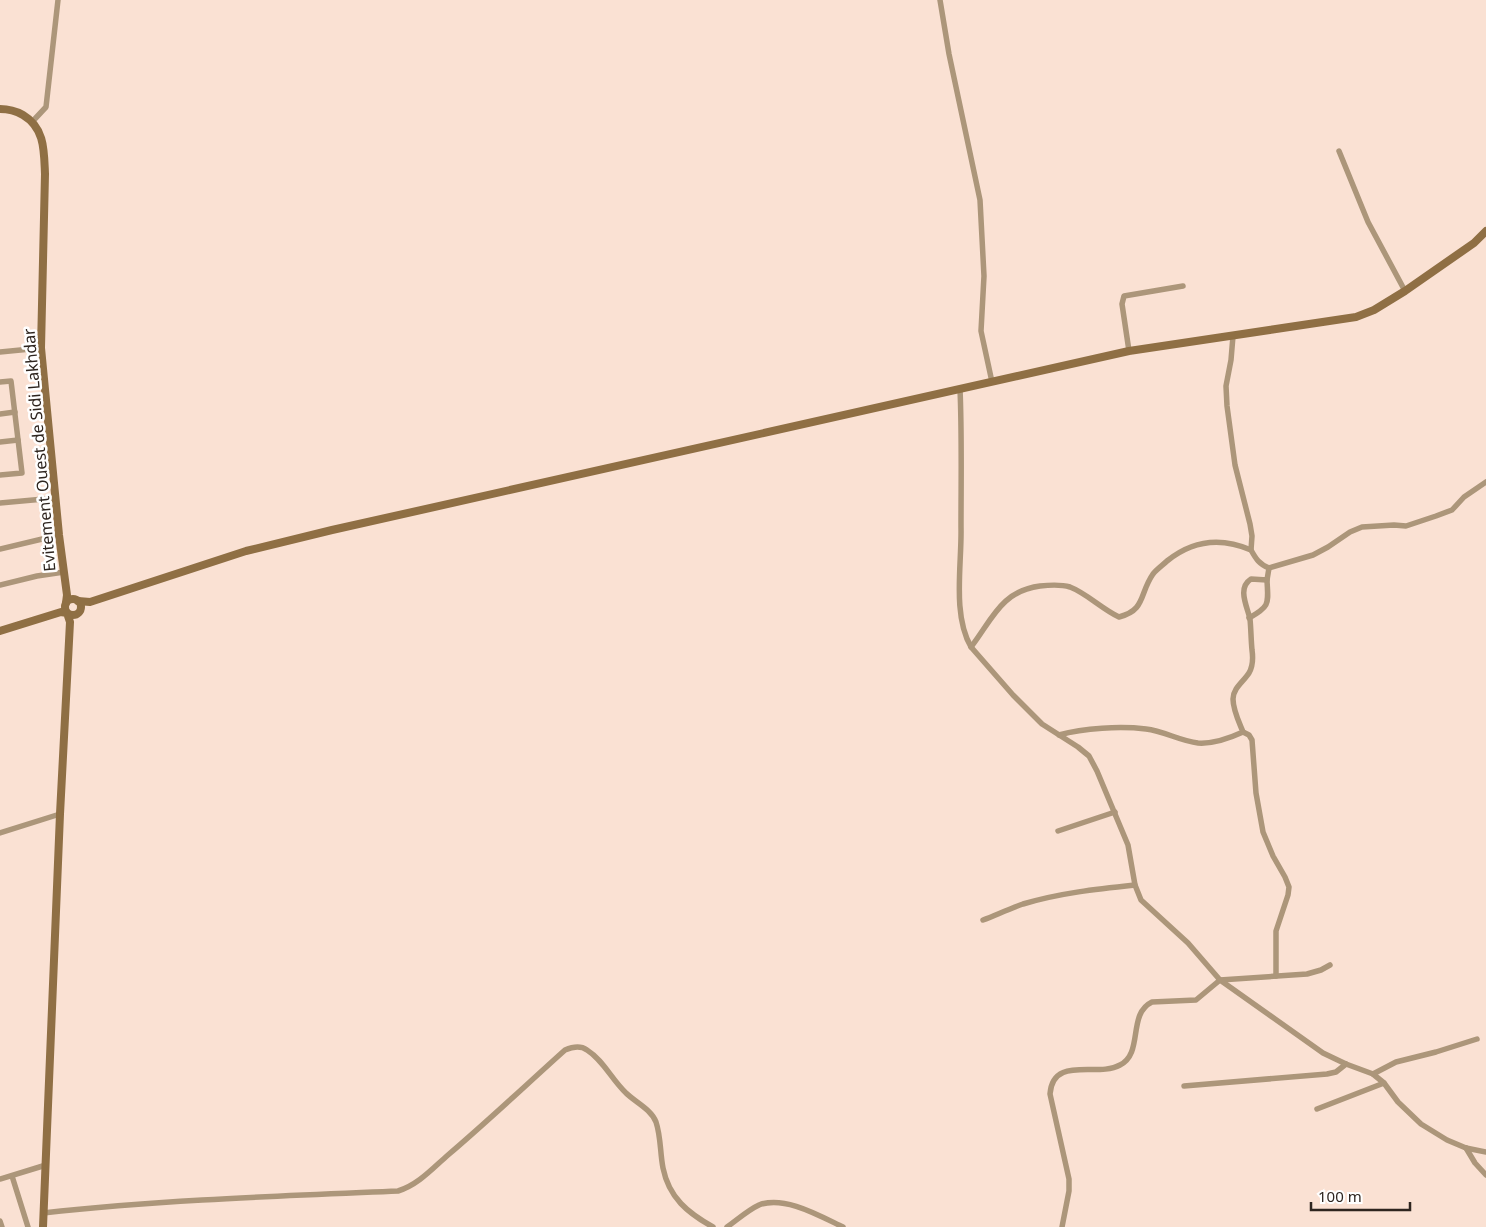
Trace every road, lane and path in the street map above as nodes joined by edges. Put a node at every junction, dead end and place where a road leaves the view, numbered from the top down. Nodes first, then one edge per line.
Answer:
1 (58, 0) edge
2 (940, 0) edge
3 (0, 109) edge
4 (32, 122) junction
5 (1339, 151) dead end
6 (1486, 231) edge
7 (1183, 286) dead end
8 (1405, 291) junction
9 (1233, 336) junction
10 (41, 348) junction
11 (1129, 351) junction
12 (0, 352) edge
13 (0, 382) edge
14 (992, 382) junction
15 (960, 389) junction
16 (15, 412) junction
17 (0, 414) edge
18 (18, 440) junction
19 (0, 442) edge
20 (0, 475) edge
21 (1486, 482) edge
22 (56, 498) junction
23 (0, 503) edge
24 (59, 535) junction
25 (0, 548) edge
26 (1251, 550) junction
27 (1269, 568) junction
28 (64, 572) junction
29 (1267, 580) junction
30 (0, 586) edge
31 (66, 590) junction
32 (76, 600) junction
33 (90, 602) junction
34 (66, 607) junction
35 (78, 612) junction
36 (1250, 618) junction
37 (70, 628) junction
38 (0, 631) edge
39 (971, 647) junction
40 (1242, 732) junction
41 (1059, 735) junction
42 (1115, 812) junction
43 (60, 814) junction
44 (1058, 831) dead end
45 (0, 833) edge
46 (1135, 885) junction
47 (983, 920) dead end
48 (1330, 964) dead end
49 (1276, 976) junction
50 (1220, 980) junction
51 (1477, 1039) dead end
52 (1346, 1064) junction
53 (1373, 1074) junction
54 (1384, 1083) junction
55 (1184, 1086) dead end
56 (1316, 1109) dead end
57 (1466, 1148) junction
58 (1486, 1152) edge
59 (46, 1165) junction
60 (1486, 1175) edge
61 (12, 1176) junction
62 (0, 1180) edge
63 (43, 1213) junction
64 (0, 1221) edge
65 (2, 1227) edge
66 (28, 1227) edge
67 (43, 1227) edge
68 (713, 1227) edge
69 (727, 1227) edge
70 (843, 1227) edge
71 (1062, 1227) edge

1 - 4 street
2 - 14 street
3 - 4 main road
4 - 10 main road, Evitement Ouest de Sidi Lakhdar
5 - 8 street
6 - 8 main road
7 - 11 street
8 - 9 main road
9 - 11 main road
9 - 26 street
10 - 12 street
10 - 22 main road, Evitement Ouest de Sidi Lakhdar
11 - 14 main road
13 - 16 street
14 - 15 main road
15 - 33 main road
15 - 39 street
16 - 17 street
16 - 18 street
18 - 19 street
18 - 20 street
21 - 27 street
22 - 23 street
22 - 24 main road, Evitement Ouest de Sidi Lakhdar
24 - 25 street
24 - 28 main road, Evitement Ouest de Sidi Lakhdar
26 - 27 street
26 - 39 street
27 - 29 street
28 - 30 street
28 - 31 main road, Evitement Ouest de Sidi Lakhdar
29 - 36 street
29 - 36 street
31 - 32 main road, Evitement Ouest de Sidi Lakhdar
31 - 34 main road
32 - 33 main road
32 - 34 main road
32 - 35 main road
33 - 35 main road
34 - 35 main road
34 - 37 main road
34 - 38 main road
35 - 37 main road
36 - 40 street
37 - 43 main road
39 - 41 street
40 - 41 street
40 - 49 street
41 - 42 street
42 - 44 street
42 - 46 street
43 - 45 street
43 - 59 main road
46 - 47 street
46 - 50 street
48 - 49 street
49 - 50 street
50 - 52 street
50 - 71 street
51 - 53 street
52 - 53 street
52 - 55 street
53 - 54 street
54 - 56 street
54 - 57 street
57 - 58 street
57 - 60 street
59 - 61 street
59 - 63 main road
61 - 62 street
61 - 66 street
63 - 67 main road
63 - 68 street
64 - 65 street
69 - 70 street

